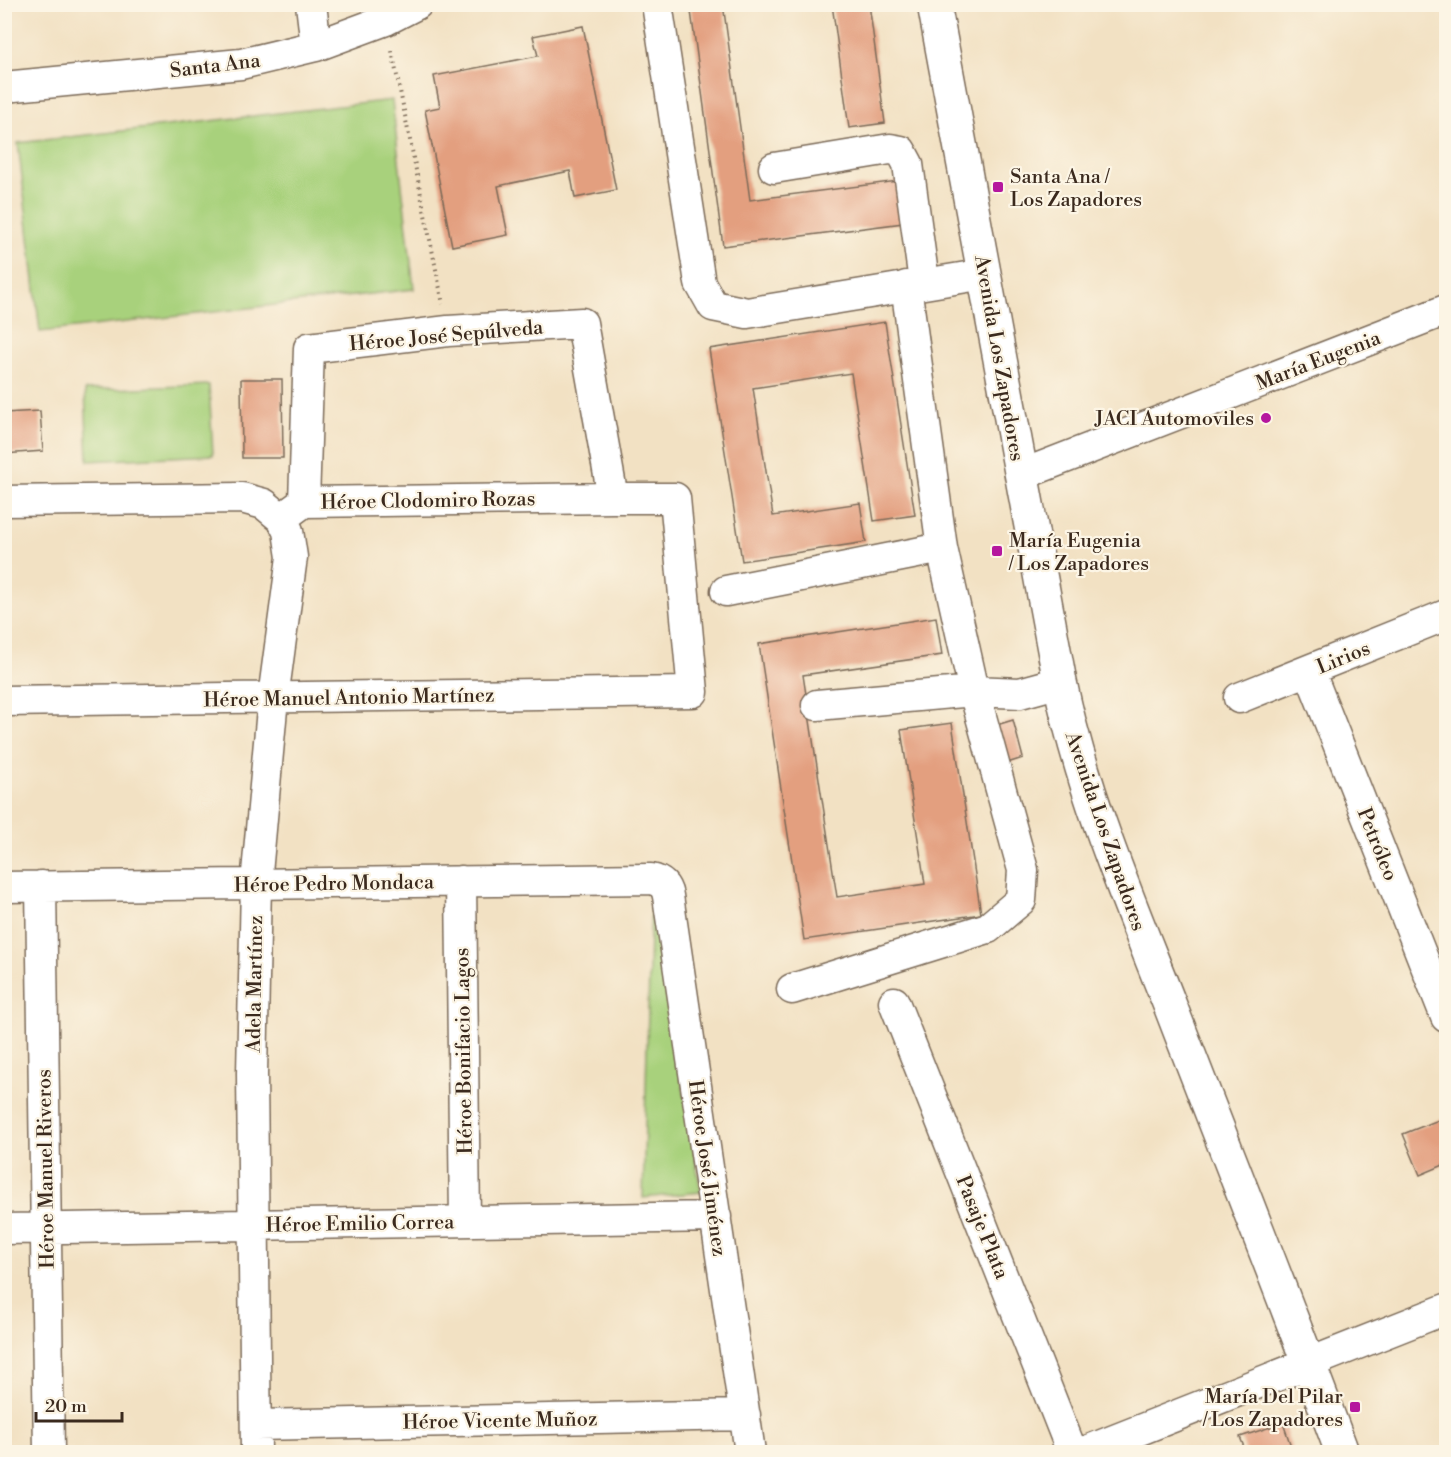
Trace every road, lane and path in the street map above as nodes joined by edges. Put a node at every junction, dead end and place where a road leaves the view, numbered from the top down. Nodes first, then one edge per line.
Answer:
1 (311, 4) edge
2 (417, 4) edge
3 (657, 4) edge
4 (934, 4) edge
5 (316, 46) junction
6 (392, 51) dead end
7 (4, 87) edge
8 (774, 168) dead end
9 (985, 274) junction
10 (915, 284) junction
11 (1446, 310) edge
12 (448, 332) junction
13 (309, 348) joint
14 (1021, 475) junction
15 (613, 498) junction
16 (4, 501) edge
17 (293, 511) junction
18 (942, 548) junction
19 (726, 591) dead end
20 (1446, 615) edge
21 (1309, 670) junction
22 (1059, 682) junction
23 (974, 691) junction
24 (693, 693) joint
25 (273, 698) junction
26 (1239, 698) dead end
27 (4, 701) edge
28 (817, 705) dead end
29 (461, 881) junction
30 (256, 884) junction
31 (662, 884) joint
32 (41, 886) junction
33 (4, 887) edge
34 (792, 989) dead end
35 (894, 1002) dead end
36 (1446, 1017) edge
37 (716, 1217) junction
38 (465, 1221) junction
39 (254, 1225) junction
40 (4, 1229) edge
41 (46, 1229) junction
42 (1446, 1310) edge
43 (1310, 1363) junction
44 (745, 1414) junction
45 (256, 1438) edge
46 (49, 1452) edge
47 (750, 1452) edge
48 (1072, 1452) edge
49 (1084, 1452) edge
50 (1342, 1452) edge

1 - 5 street
2 - 5 street, Santa Ana
3 - 10 street
4 - 9 main road, Avenida Los Zapadores
5 - 7 street, Santa Ana
6 - 12 path
8 - 10 street
9 - 10 street
9 - 14 main road, Avenida Los Zapadores
10 - 18 street
11 - 14 street, María Eugenia
12 - 13 street, Héroe José Sepúlveda
12 - 15 street, Héroe José Sepúlveda
13 - 17 street, Adela Martínez
14 - 22 main road, Avenida Los Zapadores
15 - 17 street, Héroe Clodomiro Rozas
15 - 24 street, Héroe Clodomiro Rozas
16 - 17 street
17 - 25 street, Adela Martínez
18 - 19 street
18 - 23 street
20 - 21 street, Lirios
21 - 26 street, Lirios
21 - 36 street, Petróleo
22 - 23 street
22 - 43 main road, Avenida Los Zapadores
23 - 28 street
23 - 34 street
24 - 25 street, Héroe Manuel Antonio Martínez
25 - 27 street, Héroe Manuel Antonio Martínez
25 - 30 street, Adela Martínez
29 - 30 street, Héroe Pedro Mondaca
29 - 31 street, Héroe Pedro Mondaca
29 - 38 street, Héroe Bonifacio Lagos
30 - 32 street, Héroe Pedro Mondaca
30 - 39 street, Adela Martínez
31 - 37 street, Héroe José Jiménez
32 - 33 street, Héroe Pedro Mondaca
32 - 41 street, Héroe Manuel Riveros
35 - 48 street, Pasaje Plata
37 - 38 street, Héroe Emilio Correa
37 - 44 street, Héroe José Jiménez
38 - 39 street, Héroe Emilio Correa
39 - 41 street, Héroe Emilio Correa
39 - 45 street, Adela Martínez
40 - 41 street, Héroe Emilio Correa
41 - 46 street, Héroe Manuel Riveros
42 - 43 street
43 - 49 street
43 - 50 main road, Avenida Los Zapadores
44 - 45 street, Héroe Vicente Muñoz
44 - 47 street, Héroe José Jiménez

